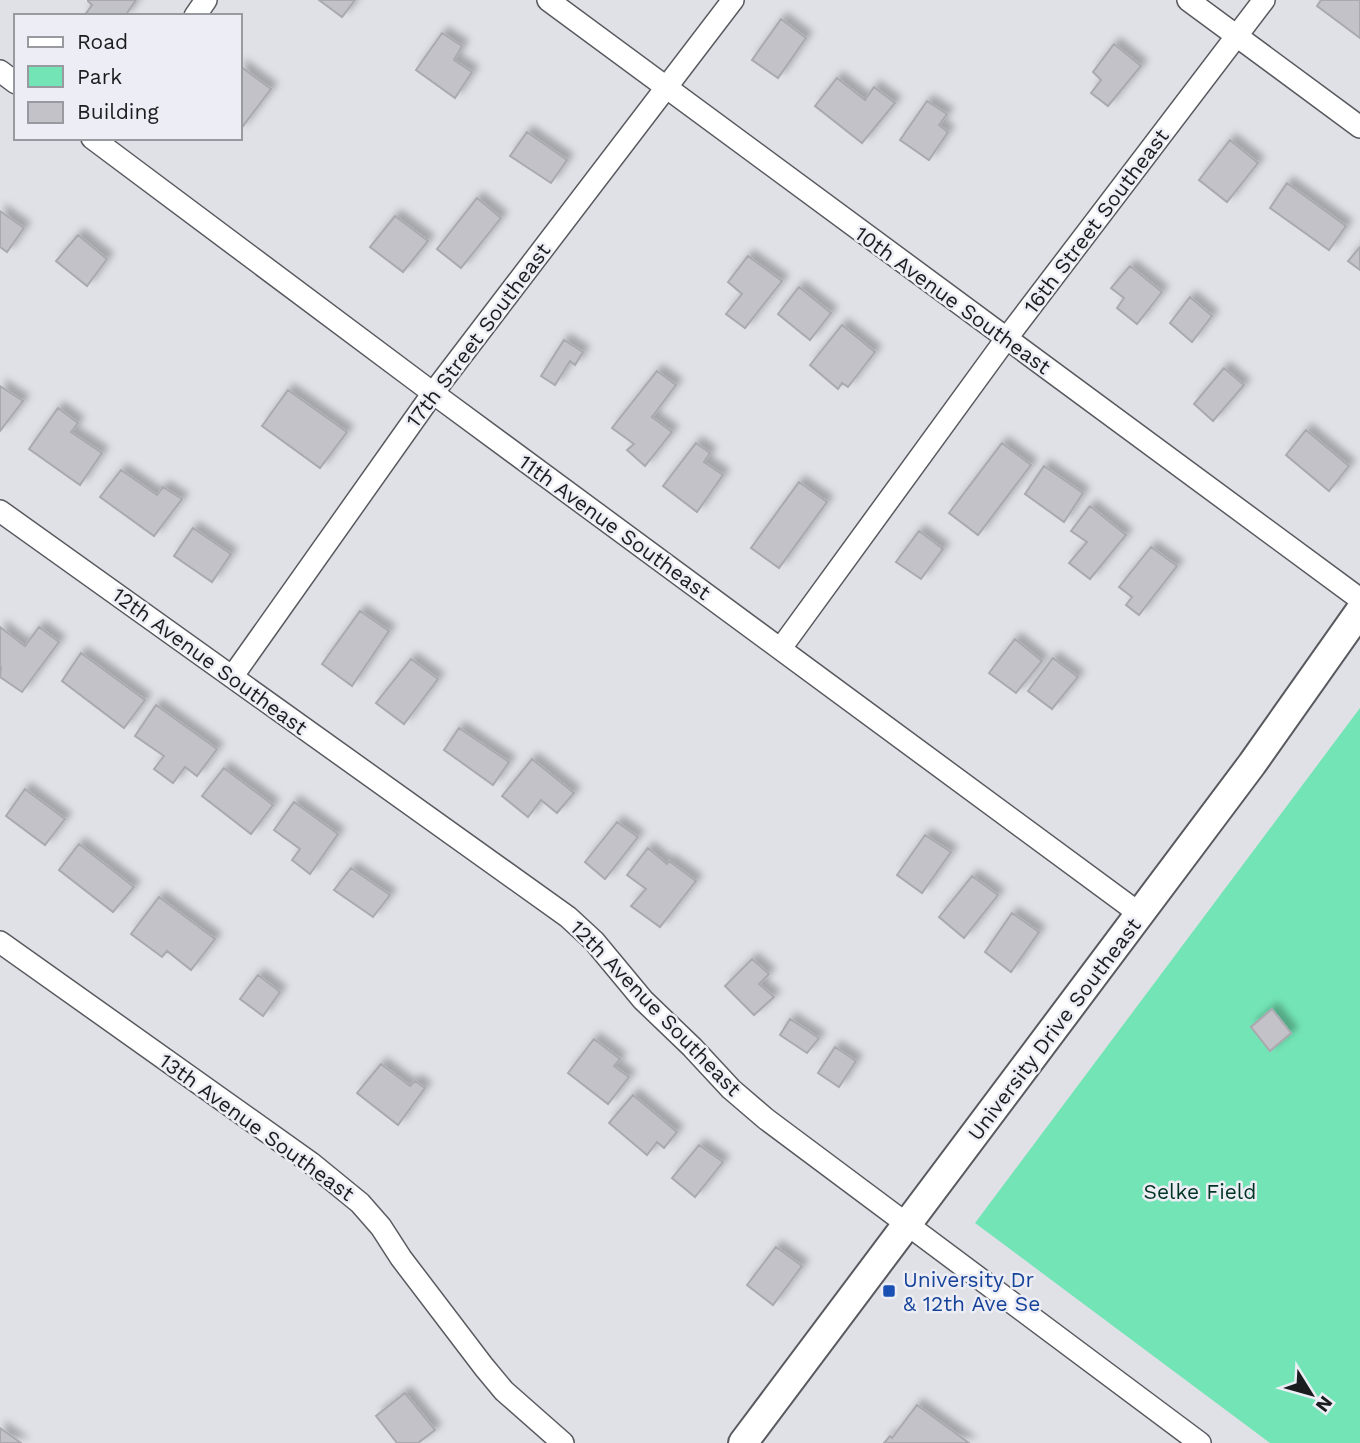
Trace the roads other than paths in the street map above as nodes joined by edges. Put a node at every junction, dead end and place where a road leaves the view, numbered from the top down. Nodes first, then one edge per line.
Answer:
1 (548, 0) edge
2 (733, 0) edge
3 (1188, 0) edge
4 (1264, 0) edge
5 (1237, 37) junction
6 (667, 88) junction
7 (1360, 127) edge
8 (102, 141) edge
9 (1006, 339) junction
10 (433, 393) junction
11 (0, 511) edge
12 (1360, 599) edge
13 (1360, 611) edge
14 (781, 648) junction
15 (232, 677) junction
16 (1140, 914) junction
17 (0, 942) edge
18 (907, 1224) junction
19 (563, 1443) edge
20 (743, 1443) edge
21 (1200, 1443) edge

1 - 6 street, 10th Avenue Southeast
2 - 6 street, 17th Street Southeast
3 - 5 street
4 - 5 street, 16th Street Southeast
5 - 7 street
5 - 9 street, 16th Street Southeast
6 - 9 street, 10th Avenue Southeast
6 - 10 street, 17th Street Southeast
8 - 10 street, 11th Avenue Southeast
9 - 12 street, 10th Avenue Southeast
9 - 14 street, 16th Street Southeast
10 - 14 street, 11th Avenue Southeast
10 - 15 street, 17th Street Southeast
11 - 15 street, 12th Avenue Southeast
13 - 16 street, University Drive Southeast
14 - 16 street, 11th Avenue Southeast
15 - 18 street, 12th Avenue Southeast
16 - 18 street, University Drive Southeast
17 - 19 street, 13th Avenue Southeast
18 - 20 street, University Drive Southeast
18 - 21 street, 12th Avenue Southeast

